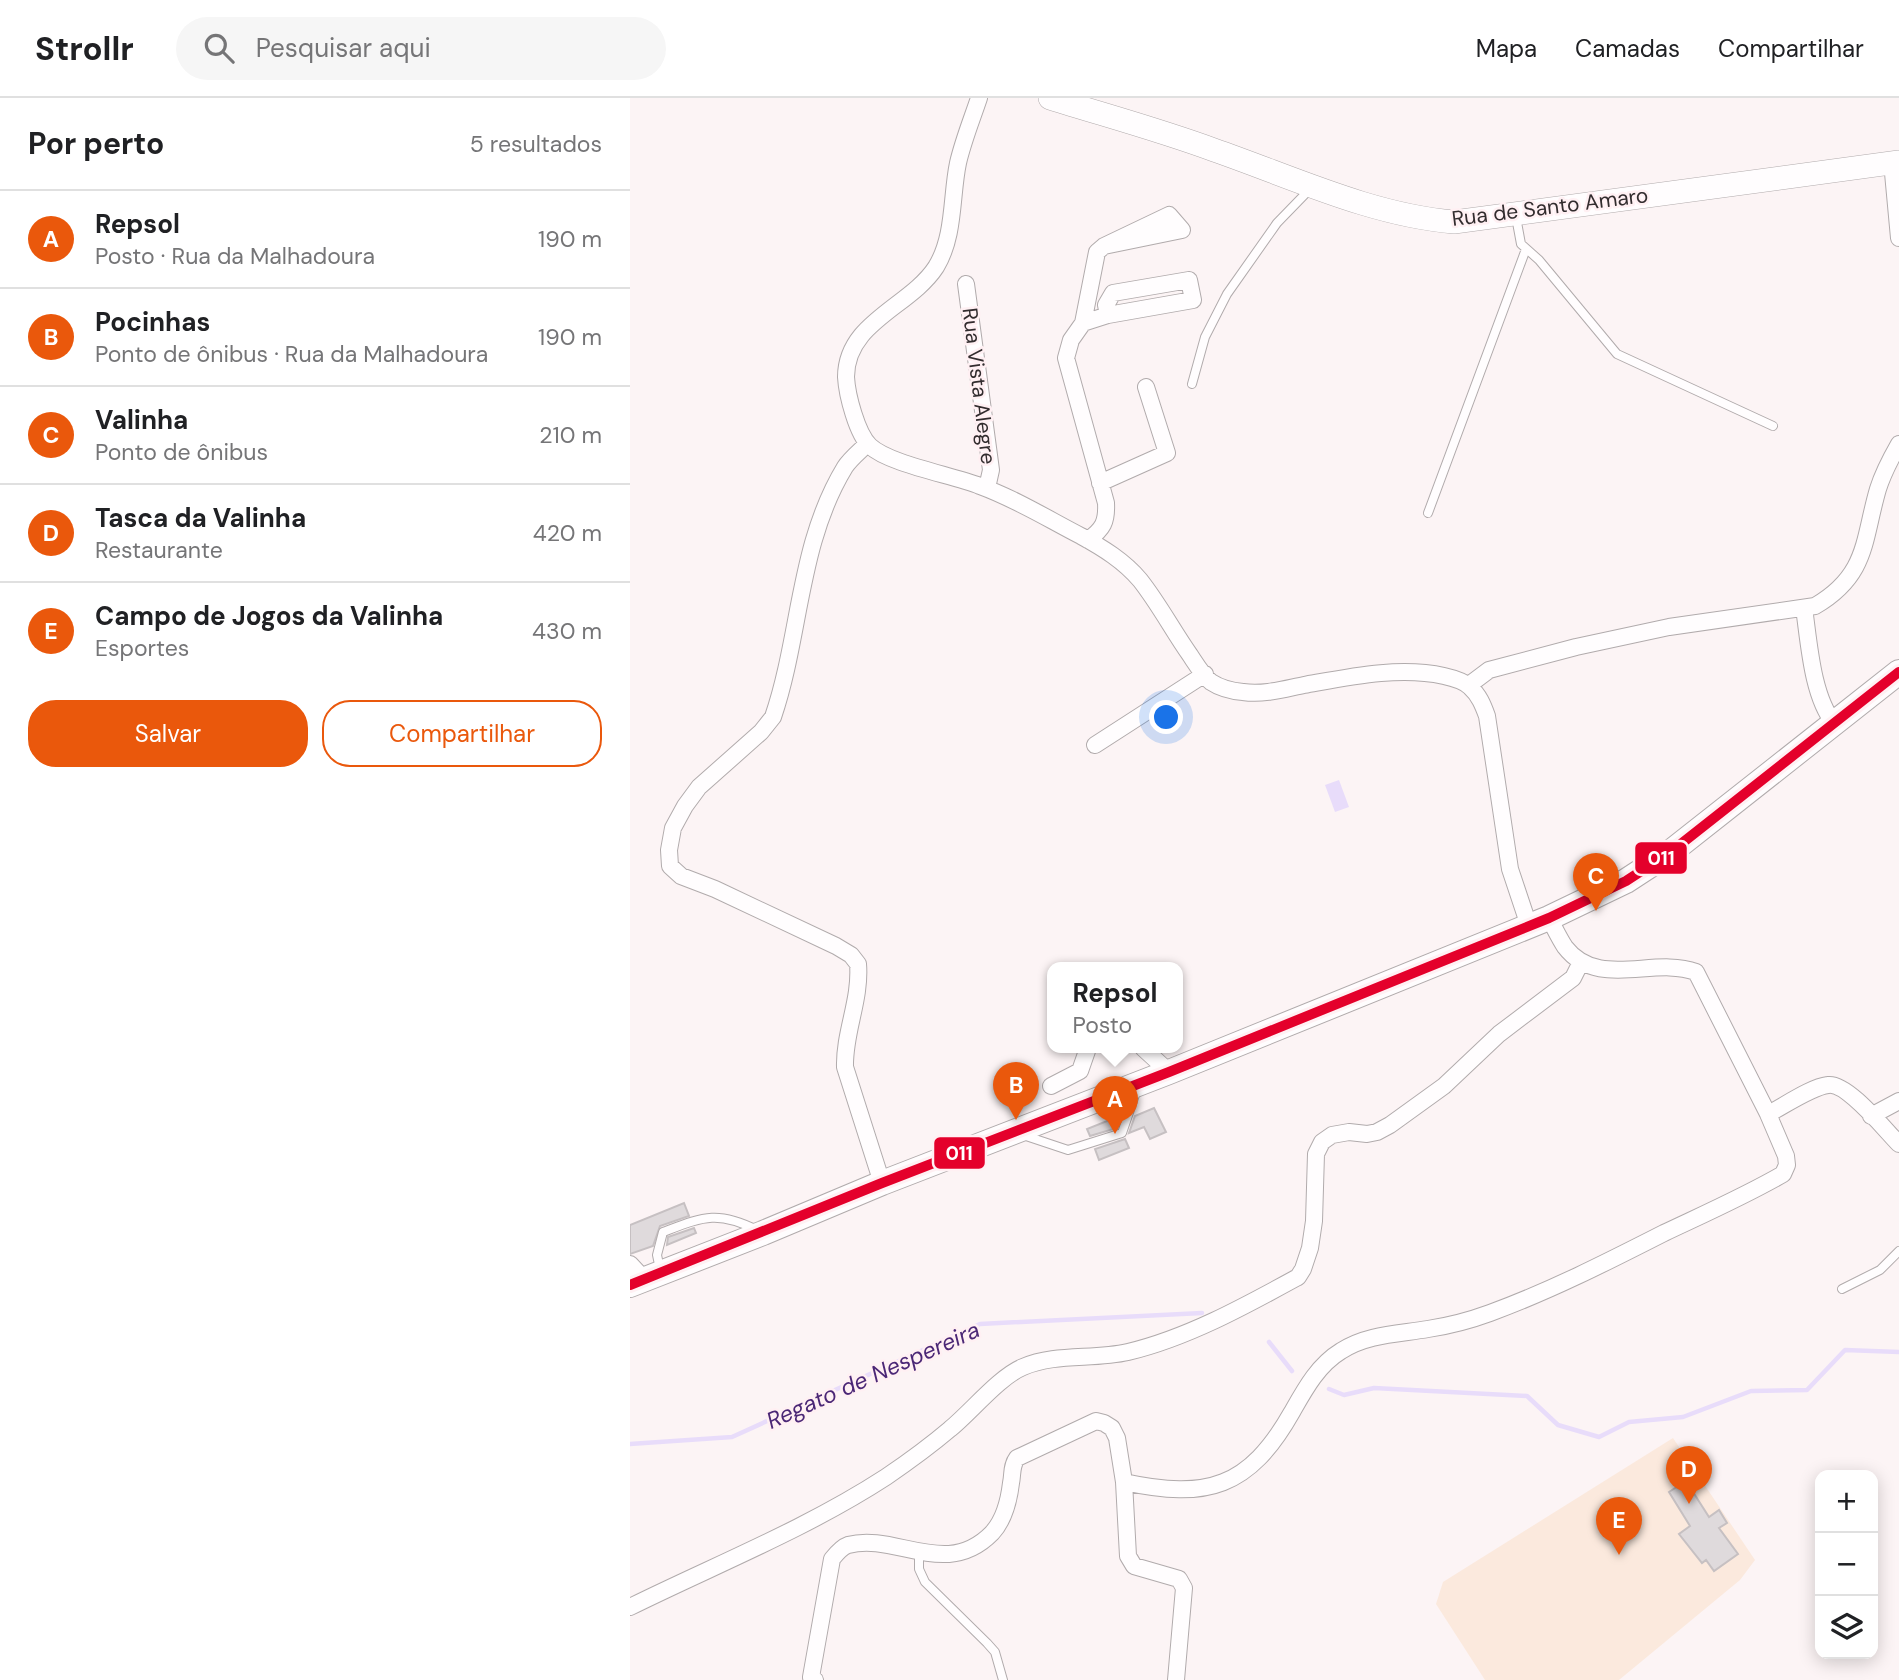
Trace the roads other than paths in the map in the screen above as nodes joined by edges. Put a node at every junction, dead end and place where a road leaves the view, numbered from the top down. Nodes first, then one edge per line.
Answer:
1 (979, 98) edge
2 (1050, 98) edge
3 (1895, 162) edge
4 (1313, 186) junction
5 (1516, 214) junction
6 (1899, 238) edge
7 (1104, 246) dead end
8 (1527, 249) junction
9 (966, 284) dead end
10 (1108, 315) junction
11 (1083, 323) junction
12 (1192, 384) dead end
13 (1146, 387) dead end
14 (1773, 426) dead end
15 (867, 444) junction
16 (1899, 444) edge
17 (1100, 483) junction
18 (987, 488) junction
19 (1429, 513) dead end
20 (1088, 540) junction
21 (1804, 608) junction
22 (1899, 672) edge
23 (1205, 674) junction
24 (1469, 685) junction
25 (1834, 723) junction
26 (1095, 745) dead end
27 (1539, 922) junction
28 (1581, 962) junction
29 (1086, 1053) edge
30 (1148, 1053) edge
31 (1169, 1072) junction
32 (1139, 1084) junction
33 (1051, 1086) dead end
34 (1899, 1101) edge
35 (1766, 1110) junction
36 (1871, 1115) junction
37 (1017, 1133) junction
38 (1899, 1144) edge
39 (882, 1182) junction
40 (763, 1233) junction
41 (1899, 1251) edge
42 (641, 1276) edge
43 (1842, 1289) dead end
44 (1124, 1482) junction
45 (919, 1553) junction
46 (630, 1607) edge
47 (812, 1679) edge
48 (1003, 1680) edge
49 (1176, 1680) edge

1 - 15 street
2 - 4 street, Rua de Santo Amaro
3 - 5 street, Rua de Santo Amaro
3 - 6 street
4 - 5 street, Rua de Santo Amaro
4 - 12 lane
5 - 8 lane
7 - 11 street
8 - 14 lane
8 - 19 lane
9 - 18 street, Rua Vista Alegre
10 - 10 street
10 - 11 street
11 - 17 street
13 - 17 street
15 - 18 street
15 - 39 street
16 - 21 street
17 - 20 street
18 - 20 street
20 - 23 street
21 - 24 street
21 - 25 street
22 - 25 main road
23 - 24 street
23 - 26 street
24 - 27 street
25 - 27 main road
27 - 28 street
27 - 31 main road
28 - 35 street
28 - 46 street
29 - 33 street
30 - 31 street
31 - 32 main road
32 - 37 main road
32 - 37 lane
34 - 36 street
35 - 36 street
35 - 44 street
36 - 38 street
37 - 39 main road
39 - 40 main road
40 - 42 main road
40 - 42 lane
41 - 43 lane
44 - 45 street
44 - 49 street
45 - 47 street
45 - 48 lane

